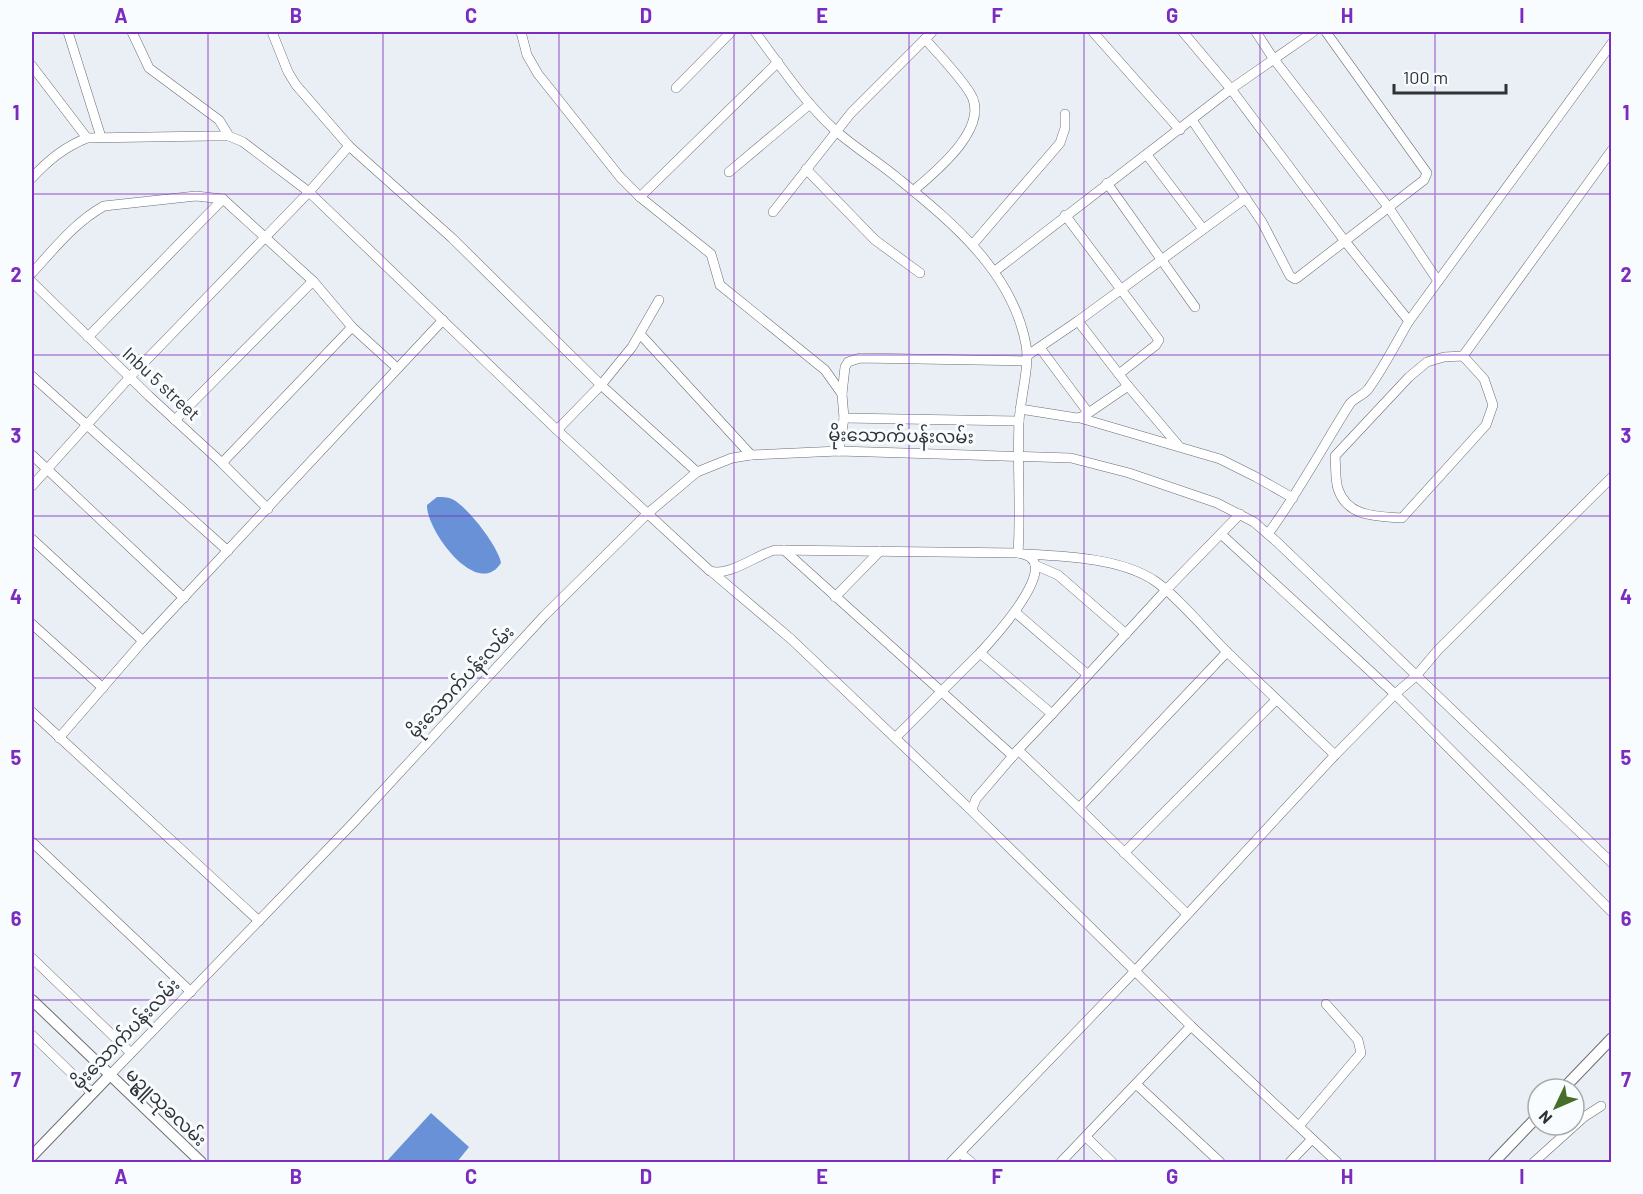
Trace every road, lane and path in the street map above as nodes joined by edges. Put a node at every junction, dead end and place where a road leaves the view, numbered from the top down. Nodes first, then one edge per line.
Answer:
1 (68, 32) edge
2 (132, 32) edge
3 (272, 32) edge
4 (521, 32) edge
5 (731, 32) edge
6 (755, 32) edge
7 (1093, 32) edge
8 (1183, 32) edge
9 (1256, 32) edge
10 (1313, 32) edge
11 (1326, 32) edge
12 (929, 35) edge
13 (1611, 43) edge
14 (1273, 58) junction
15 (778, 62) junction
16 (32, 66) edge
17 (676, 88) dead end
18 (1231, 89) junction
19 (810, 104) junction
20 (1065, 114) dead end
21 (1192, 120) junction
22 (1180, 130) junction
23 (836, 131) junction
24 (229, 136) junction
25 (101, 137) junction
26 (87, 138) junction
27 (349, 146) junction
28 (1611, 150) edge
29 (1147, 154) junction
30 (806, 169) junction
31 (729, 172) dead end
32 (32, 178) edge
33 (1107, 183) junction
34 (913, 191) junction
35 (309, 192) junction
36 (640, 197) junction
37 (1246, 198) junction
38 (223, 199) junction
39 (1389, 208) junction
40 (774, 212) dead end
41 (1065, 215) junction
42 (1203, 229) junction
43 (266, 237) junction
44 (1344, 240) junction
45 (973, 244) junction
46 (1163, 259) junction
47 (995, 271) junction
48 (32, 273) edge
49 (920, 273) dead end
50 (313, 281) junction
51 (1438, 281) junction
52 (32, 282) edge
53 (1122, 289) junction
54 (659, 300) dead end
55 (1196, 307) dead end
56 (443, 321) junction
57 (1078, 321) junction
58 (1409, 321) junction
59 (352, 327) junction
60 (640, 334) junction
61 (88, 338) junction
62 (1040, 348) junction
63 (1463, 356) junction
64 (1027, 358) junction
65 (397, 368) junction
66 (1119, 374) junction
67 (32, 376) edge
68 (129, 378) junction
69 (601, 385) junction
70 (1128, 386) junction
71 (842, 394) junction
72 (1020, 409) junction
73 (1082, 417) junction
74 (844, 418) junction
75 (175, 420) junction
76 (1019, 422) junction
77 (87, 425) junction
78 (557, 430) junction
79 (1179, 446) junction
80 (839, 451) junction
81 (32, 455) edge
82 (751, 455) junction
83 (1018, 455) junction
84 (222, 463) junction
85 (47, 469) junction
86 (697, 472) junction
87 (1611, 477) edge
88 (32, 486) edge
89 (1293, 498) junction
90 (268, 509) junction
91 (647, 514) junction
92 (1240, 514) junction
93 (1221, 534) junction
94 (1268, 534) junction
95 (32, 539) edge
96 (784, 550) junction
97 (228, 551) junction
98 (880, 551) junction
99 (1018, 553) junction
100 (1035, 565) junction
101 (710, 571) junction
102 (1166, 590) junction
103 (835, 597) junction
104 (184, 598) junction
105 (1015, 612) junction
106 (32, 624) edge
107 (1126, 634) junction
108 (143, 641) junction
109 (1227, 652) junction
110 (980, 653) junction
111 (1088, 675) junction
112 (1416, 676) junction
113 (103, 688) junction
114 (942, 692) junction
115 (1395, 694) junction
116 (1276, 700) junction
117 (32, 712) edge
118 (1052, 714) junction
119 (896, 737) junction
120 (59, 738) junction
121 (1015, 753) junction
122 (1335, 755) junction
123 (1079, 808) junction
124 (975, 814) junction
125 (32, 842) edge
126 (1124, 854) junction
127 (1611, 863) edge
128 (1611, 912) edge
129 (1187, 914) junction
130 (259, 921) junction
131 (32, 958) edge
132 (1135, 971) junction
133 (190, 992) junction
134 (32, 1000) edge
135 (1326, 1004) dead end
136 (1191, 1026) junction
137 (32, 1035) edge
138 (1611, 1038) edge
139 (131, 1053) junction
140 (110, 1075) junction
141 (1574, 1077) edge
142 (1136, 1084) junction
143 (92, 1094) junction
144 (1601, 1106) dead end
145 (1299, 1126) junction
146 (1526, 1129) edge
147 (1086, 1137) junction
148 (1312, 1139) junction
149 (960, 1153) junction
150 (32, 1156) edge
151 (201, 1162) edge
152 (951, 1162) edge
153 (971, 1162) edge
154 (1061, 1162) edge
155 (1112, 1162) edge
156 (1220, 1162) edge
157 (1290, 1162) edge
158 (1337, 1162) edge
159 (1494, 1162) edge
160 (1534, 1162) edge

1 - 25 street
2 - 24 street
3 - 27 street
4 - 36 street
5 - 17 street
6 - 15 street
7 - 22 street
8 - 18 street
9 - 14 street
10 - 14 street
11 - 39 street
12 - 23 street
12 - 34 street
13 - 51 street
14 - 18 street
14 - 39 street
15 - 19 street
15 - 36 street
16 - 26 street
18 - 21 street
18 - 44 street
19 - 23 street
19 - 31 street
20 - 45 street
21 - 22 street
21 - 37 street
22 - 29 street
23 - 30 street
23 - 34 street
24 - 25 street
24 - 35 street
25 - 26 street
26 - 32 street
27 - 35 street
27 - 69 street
28 - 63 street
29 - 33 street
29 - 42 street
30 - 40 street
30 - 49 street
33 - 41 street
33 - 46 street
34 - 45 street
35 - 43 street
35 - 56 street
36 - 71 street
37 - 42 street
37 - 44 street
38 - 43 street
38 - 48 street
38 - 61 street
39 - 44 street
39 - 51 street
41 - 47 street
41 - 53 street
42 - 46 street
43 - 50 street
43 - 68 street
44 - 58 street
45 - 47 street
46 - 53 street
46 - 55 street
47 - 64 street
50 - 59 street
50 - 75 street
51 - 58 street
52 - 61 street, Inbu 5 street
53 - 57 street
53 - 66 street
54 - 60 street
56 - 65 street
56 - 78 street
57 - 62 street
57 - 66 street
58 - 89 street
59 - 65 street
59 - 84 street
60 - 69 street
60 - 82 street
61 - 68 street, Inbu 5 street
62 - 64 street
62 - 73 street
63 - 63 street
64 - 71 street
64 - 72 street
65 - 90 street
66 - 70 street
67 - 77 street
68 - 75 street, Inbu 5 street
68 - 77 street
69 - 78 street
69 - 86 street
70 - 73 street
70 - 79 street
71 - 74 street
72 - 73 street
72 - 76 street
73 - 79 street
74 - 76 street
74 - 80 street
75 - 84 street, Inbu 5 street
76 - 83 street
77 - 85 street
77 - 97 street
78 - 91 street
79 - 89 street
80 - 82 street, မိုးသောက်ပန်းလမ်း
80 - 83 street, မိုးသောက်ပန်းလမ်း
81 - 85 street
82 - 86 street, မိုးသောက်ပန်းလမ်း
83 - 92 street, မိုးသောက်ပန်းလမ်း
83 - 99 street
84 - 90 street, Inbu 5 street
85 - 88 street
85 - 104 street
86 - 91 street, မိုးသောက်ပန်းလမ်း
87 - 112 street
89 - 94 street
90 - 97 street
91 - 101 street
91 - 130 street, မိုးသောက်ပန်းလမ်း
92 - 93 street
92 - 94 street, မိုးသောက်ပန်းလမ်း
93 - 102 street
93 - 115 street
94 - 112 street, မိုးသောက်ပန်းလမ်း
95 - 108 street
96 - 98 street
96 - 101 street
96 - 103 street
97 - 104 street
98 - 99 street
98 - 103 street
99 - 100 street
99 - 102 street
100 - 105 street
100 - 107 street
101 - 119 street
102 - 107 street
102 - 109 street
103 - 114 street
104 - 108 street
105 - 110 street
105 - 111 street
106 - 113 street
107 - 111 street
108 - 113 street
109 - 116 street
109 - 123 street
110 - 114 street
110 - 118 street
111 - 118 street
112 - 115 street
112 - 127 street, မိုးသောက်ပန်းလမ်း
113 - 120 street
114 - 119 street
114 - 121 street
115 - 122 street
115 - 128 street
116 - 122 street
116 - 126 street
117 - 120 street
118 - 121 street
119 - 124 street
120 - 130 street
121 - 123 street
121 - 124 street
122 - 129 street
123 - 126 street
124 - 132 street
125 - 133 street
126 - 129 street
129 - 132 street
130 - 133 street, မိုးသောက်ပန်းလမ်း
131 - 139 street
132 - 136 street
132 - 149 street
133 - 139 street, မိုးသောက်ပန်းလမ်း
134 - 140 street, မဥ္ဇူသုခလမ်း
135 - 145 street
136 - 142 street
136 - 145 street
137 - 143 street
138 - 141 street
139 - 140 street, မိုးသောက်ပန်းလမ်း
140 - 143 street, မိုးသောက်ပန်းလမ်း
140 - 151 street, မဥ္ဇူသုခလမ်း
142 - 147 street
142 - 156 street
143 - 150 street, မိုးသောက်ပန်းလမ်း
144 - 160 street
145 - 148 street
146 - 159 street
147 - 154 street
147 - 155 street
148 - 157 street
148 - 158 street
149 - 152 street
149 - 153 street

